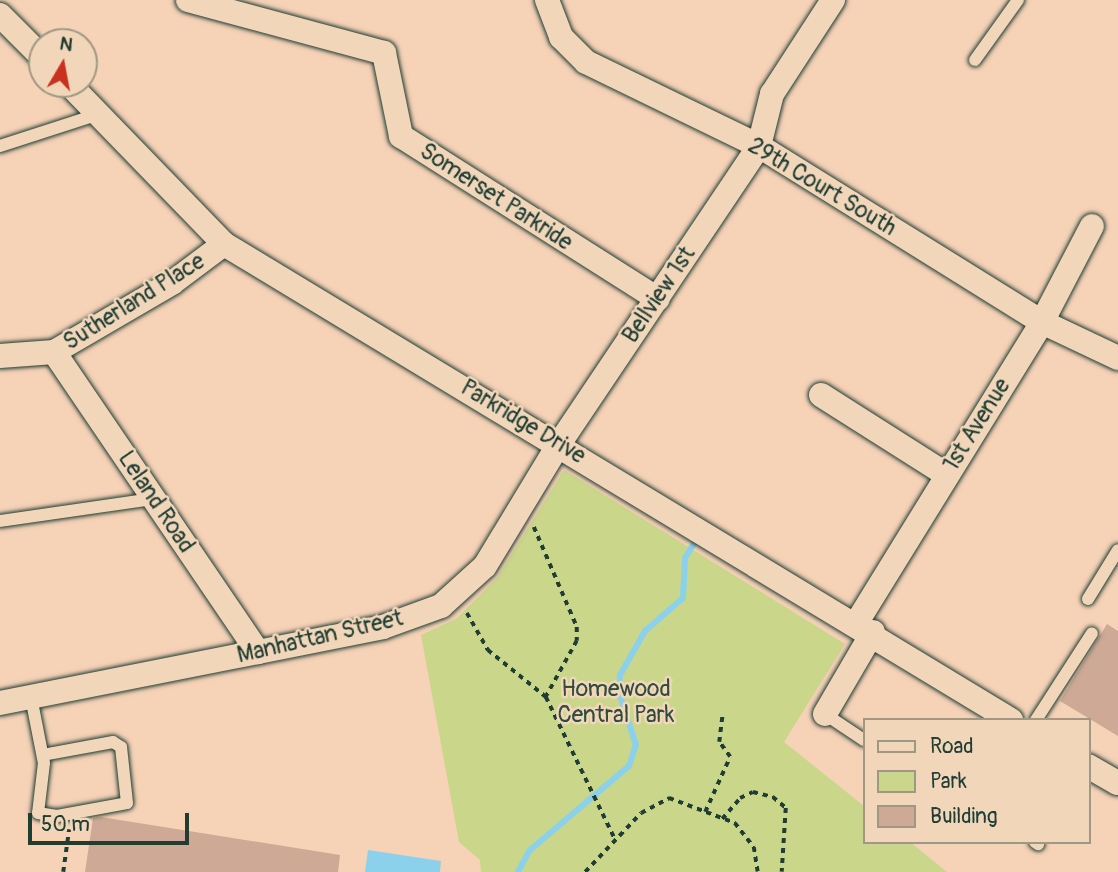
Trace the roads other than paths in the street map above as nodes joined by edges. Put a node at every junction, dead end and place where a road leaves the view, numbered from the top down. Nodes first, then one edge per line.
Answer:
1 (188, 0) edge
2 (547, 0) edge
3 (833, 0) edge
4 (1018, 0) edge
5 (0, 15) edge
6 (28, 43) edge
7 (975, 60) dead end
8 (83, 98) edge
9 (99, 114) junction
10 (0, 146) edge
11 (759, 146) junction
12 (1092, 226) dead end
13 (224, 244) junction
14 (658, 299) junction
15 (1042, 322) junction
16 (54, 352) junction
17 (0, 356) edge
18 (1118, 358) edge
19 (821, 395) dead end
20 (559, 444) junction
21 (947, 475) junction
22 (153, 499) junction
23 (0, 521) edge
24 (1118, 550) edge
25 (1088, 598) dead end
26 (865, 627) junction
27 (1092, 633) dead end
28 (258, 652) junction
29 (31, 697) junction
30 (0, 703) edge
31 (825, 715) joint
32 (1008, 718) edge
33 (1037, 718) edge
34 (862, 739) edge
35 (43, 755) junction
36 (1090, 767) edge
37 (1118, 783) edge

1 - 14 street, Somerset Parkride
2 - 11 street, 29th Court South
3 - 11 street
4 - 7 lane
5 - 6 street
8 - 9 street, Parkridge Drive
9 - 10 lane
9 - 13 street, Parkridge Drive
11 - 14 street, Bellview 1st
11 - 15 street, 29th Court South
12 - 15 street, 1st Avenue
13 - 16 street, Sutherland Place
13 - 20 street, Parkridge Drive
14 - 20 street, Bellview 1st
15 - 18 street, 29th Court South
15 - 21 street, 1st Avenue
16 - 17 street, Sutherland Place
16 - 22 street, Leland Road
19 - 21 street
20 - 26 street, Parkridge Drive
20 - 28 street, Manhattan Street
21 - 26 street, 1st Avenue
22 - 23 lane
22 - 28 street, Leland Road
24 - 25 lane
26 - 31 street, 1st Avenue
26 - 32 street, Parkridge Drive
27 - 33 lane
28 - 29 street, Manhattan Street
29 - 30 street, Manhattan Street
29 - 35 lane
31 - 34 lane
35 - 35 lane
36 - 37 street

